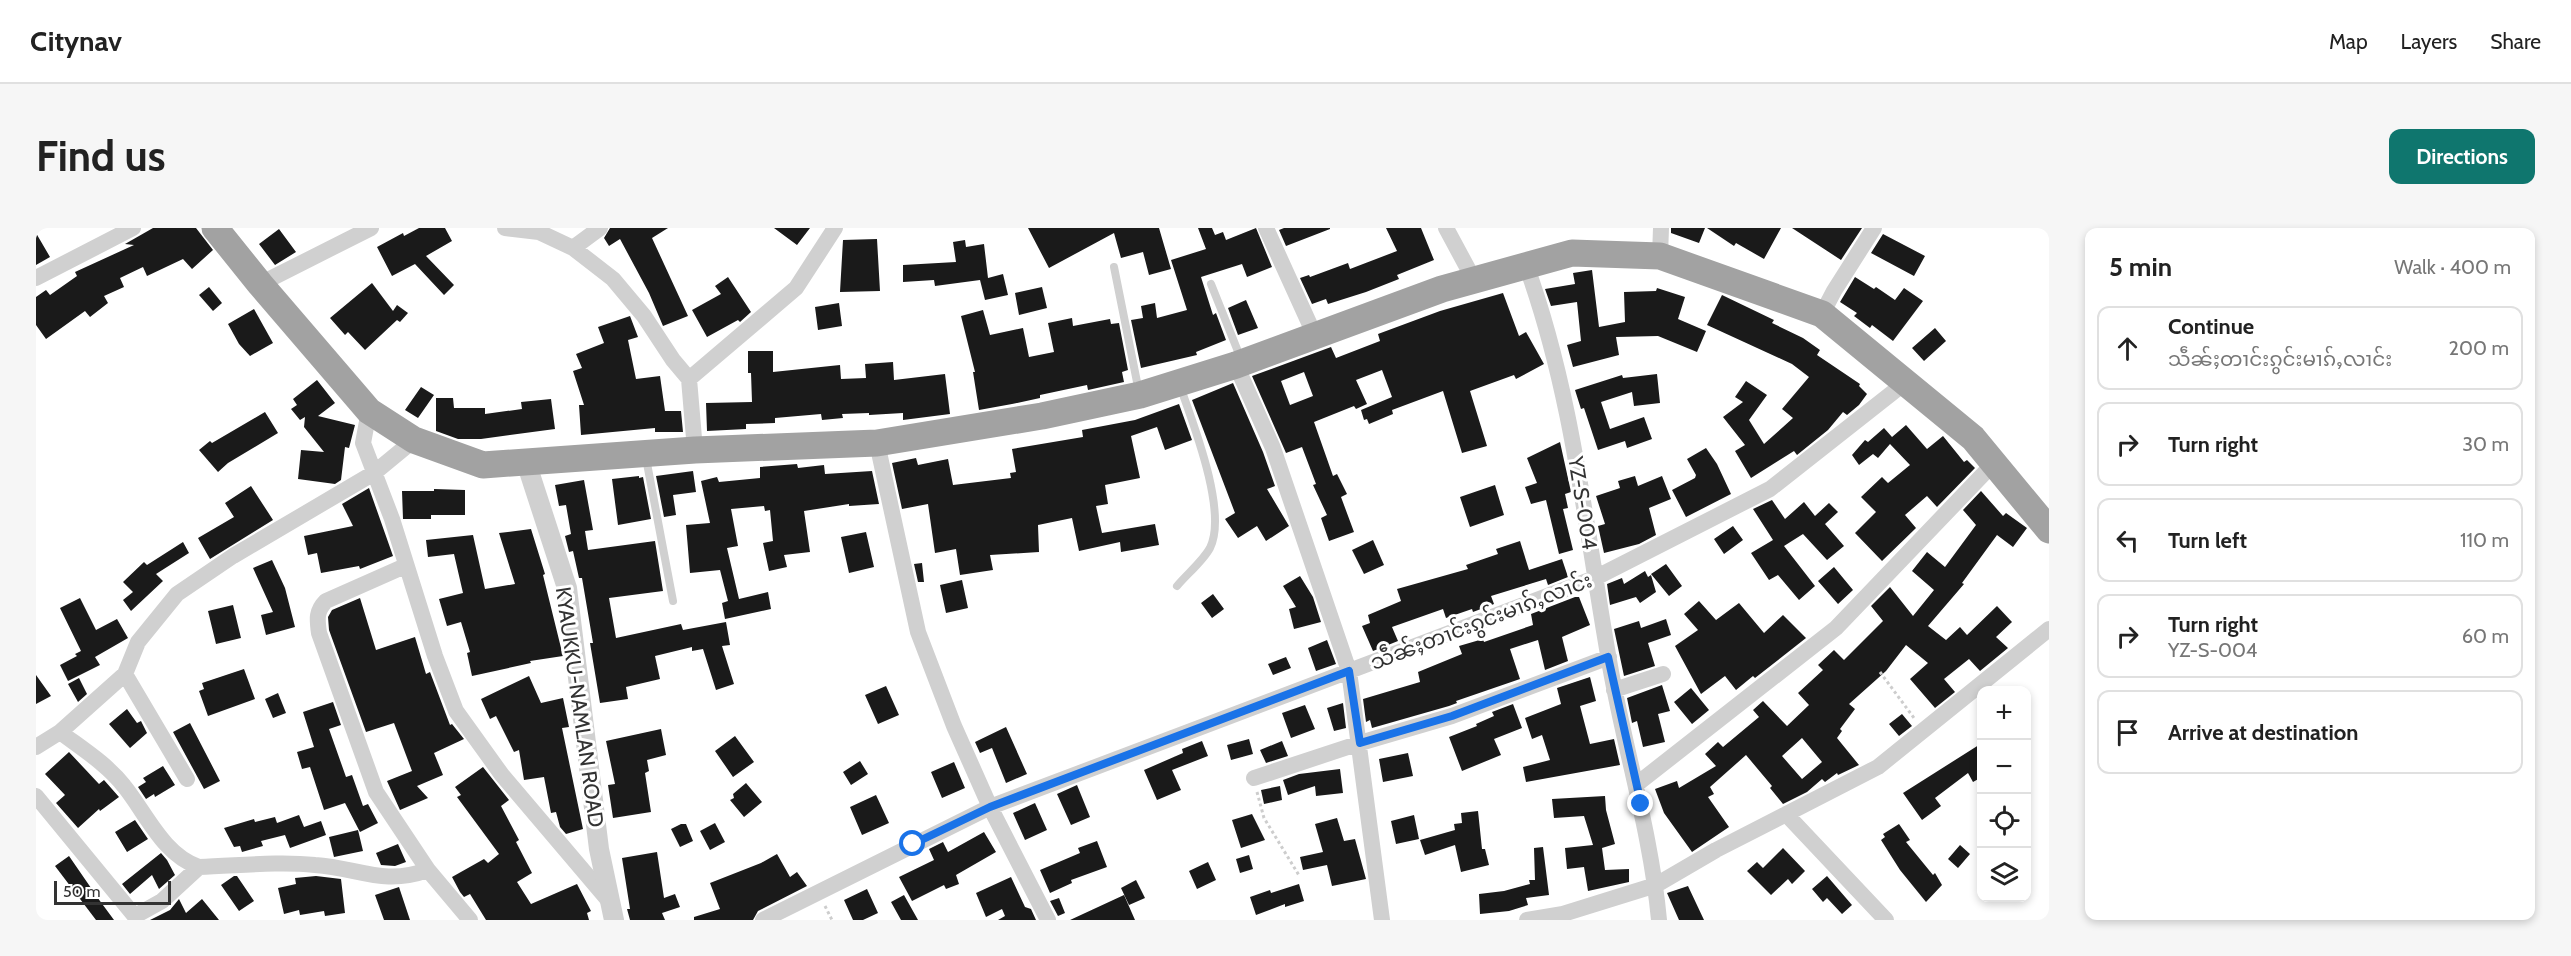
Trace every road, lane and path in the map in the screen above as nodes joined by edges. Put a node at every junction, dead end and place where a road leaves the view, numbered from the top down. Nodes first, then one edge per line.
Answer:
1 (134, 228) edge
2 (215, 228) edge
3 (372, 228) edge
4 (506, 228) edge
5 (600, 228) edge
6 (835, 228) edge
7 (1266, 228) edge
8 (1446, 228) edge
9 (1660, 228) edge
10 (1874, 228) edge
11 (573, 248) junction
12 (1660, 256) junction
13 (1526, 266) junction
14 (1114, 267) dead end
15 (36, 278) edge
16 (1474, 280) junction
17 (260, 284) junction
18 (1211, 284) dead end
19 (1822, 314) junction
20 (1315, 336) junction
21 (1239, 364) junction
22 (689, 379) junction
23 (1906, 382) junction
24 (1179, 383) junction
25 (1140, 395) junction
26 (369, 411) junction
27 (414, 440) junction
28 (877, 443) junction
29 (695, 450) junction
30 (646, 454) junction
31 (525, 462) junction
32 (1993, 464) junction
33 (374, 472) junction
34 (2049, 530) edge
35 (405, 567) junction
36 (1595, 578) junction
37 (1177, 586) dead end
38 (673, 601) dead end
39 (2049, 629) edge
40 (1608, 657) junction
41 (1349, 671) junction
42 (1880, 672) dead end
43 (125, 674) junction
44 (1663, 674) dead end
45 (1614, 690) junction
46 (1923, 731) junction
47 (60, 732) junction
48 (1360, 743) junction
49 (36, 747) edge
50 (1254, 778) joint
51 (187, 779) dead end
52 (1637, 784) junction
53 (36, 796) edge
54 (990, 807) junction
55 (1786, 814) junction
56 (199, 867) junction
57 (429, 870) junction
58 (1300, 877) dead end
59 (1656, 885) junction
60 (609, 901) junction
61 (136, 918) edge
62 (470, 920) edge
63 (614, 920) edge
64 (763, 920) edge
65 (1048, 920) edge
66 (1382, 920) edge
67 (1527, 920) edge
68 (1659, 920) edge
69 (1886, 920) edge

1 - 15 street
2 - 17 highway
3 - 17 street
4 - 11 street
5 - 11 street
6 - 22 street
7 - 20 street
8 - 16 street
9 - 12 street
10 - 19 street
11 - 22 street
12 - 13 highway
12 - 19 highway
13 - 16 highway
13 - 36 street, YZ-S-004
14 - 25 lane
16 - 20 highway
17 - 26 highway
18 - 21 lane
19 - 23 highway
20 - 21 highway
21 - 24 highway
21 - 41 street
22 - 29 street
23 - 32 highway
23 - 36 street, သဵၼ်ႈတၢင်းၵွင်းမၢၵ်ႇလၢင်း
24 - 25 highway
24 - 37 lane
25 - 28 highway
26 - 27 highway
26 - 33 street
27 - 31 highway
27 - 33 street
28 - 29 highway
28 - 54 street
29 - 30 highway
30 - 31 highway
30 - 38 lane
31 - 60 street, KYAUKKU-NAMLAN ROAD
32 - 34 highway
32 - 52 street
33 - 35 street
33 - 43 street
35 - 57 street
35 - 60 street
36 - 40 street, YZ-S-004
36 - 41 street, သဵၼ်ႈတၢင်းၵွင်းမၢၵ်ႇလၢင်း
39 - 46 street
40 - 45 street, YZ-S-004
40 - 48 street
41 - 48 street
41 - 54 street, သဵၼ်ႈတၢင်းၵွင်းမၢၵ်ႇလၢင်း
42 - 46 path
43 - 47 street
43 - 51 street
44 - 45 street
45 - 52 street, YZ-S-004
46 - 55 street
47 - 49 street
47 - 56 street
48 - 50 street
48 - 66 street
50 - 58 path
52 - 59 street, YZ-S-004
53 - 61 street
54 - 64 street, သဵၼ်ႈတၢင်းၵွင်းမၢၵ်ႇလၢင်း
54 - 65 street
55 - 59 street
55 - 69 street
56 - 57 street
56 - 61 street
57 - 62 street
59 - 67 street
59 - 68 street, YZ-S-004
60 - 63 street, KYAUKKU-NAMLAN ROAD

